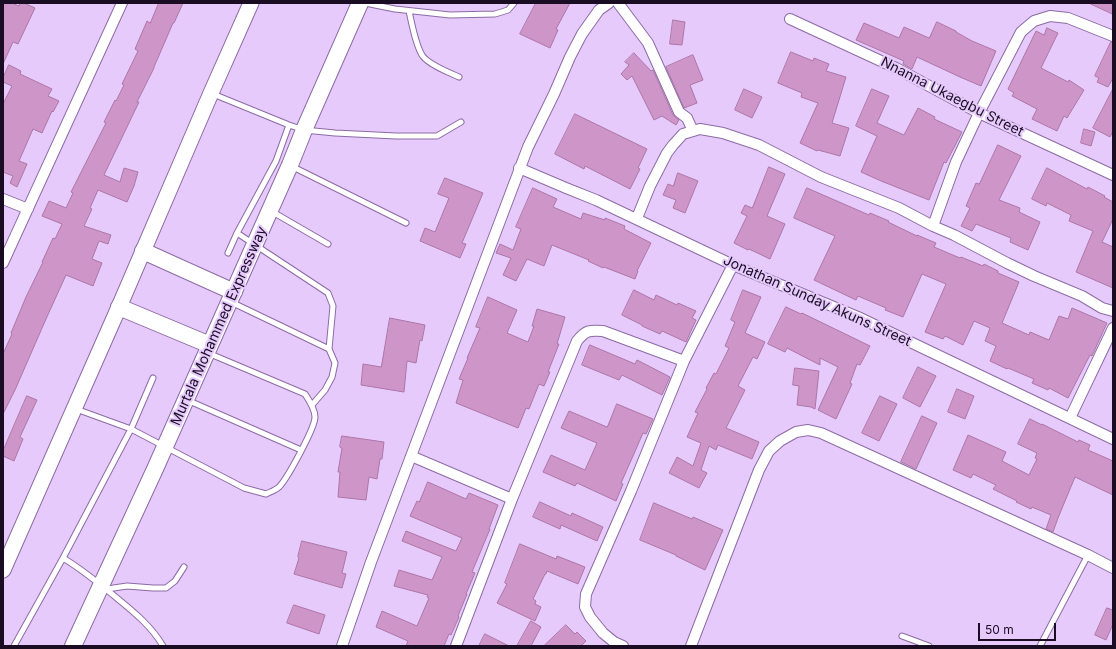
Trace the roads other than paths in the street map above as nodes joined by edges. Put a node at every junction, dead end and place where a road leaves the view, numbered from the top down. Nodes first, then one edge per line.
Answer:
1 (122, 3) edge
2 (251, 3) edge
3 (360, 3) edge
4 (365, 3) edge
5 (514, 3) edge
6 (609, 3) edge
7 (618, 3) edge
8 (409, 10) junction
9 (790, 19) dead end
10 (1113, 36) edge
11 (459, 77) dead end
12 (211, 92) junction
13 (979, 113) junction
14 (461, 122) dead end
15 (297, 127) junction
16 (693, 131) junction
17 (290, 165) junction
18 (519, 168) junction
19 (1113, 175) edge
20 (3, 199) edge
21 (28, 209) junction
22 (270, 210) junction
23 (637, 218) junction
24 (406, 223) dead end
25 (933, 226) junction
26 (237, 233) junction
27 (255, 244) junction
28 (328, 244) dead end
29 (143, 251) junction
30 (228, 253) dead end
31 (3, 263) edge
32 (732, 264) junction
33 (232, 296) junction
34 (119, 307) junction
35 (1113, 311) edge
36 (1113, 328) edge
37 (209, 349) junction
38 (329, 349) junction
39 (684, 361) junction
40 (153, 378) dead end
41 (186, 400) junction
42 (312, 405) junction
43 (74, 408) junction
44 (1070, 418) junction
45 (131, 429) junction
46 (1113, 439) edge
47 (165, 447) junction
48 (301, 450) junction
49 (411, 456) junction
50 (512, 499) junction
51 (1088, 555) junction
52 (63, 558) junction
53 (184, 567) dead end
54 (1113, 568) edge
55 (3, 570) edge
56 (104, 587) junction
57 (902, 636) dead end
58 (14, 646) edge
59 (73, 646) edge
60 (163, 646) edge
61 (342, 646) edge
62 (456, 646) edge
63 (623, 646) edge
64 (691, 646) edge
65 (929, 646) edge
66 (1040, 646) edge

1 - 21 street
2 - 12 main road
3 - 15 main road, Murtala Mohammed Expressway
4 - 8 lane
5 - 8 lane
6 - 18 street
7 - 16 street
8 - 11 lane
9 - 13 street, Nnanna Ukaegbu Street
10 - 13 street
12 - 15 lane
12 - 29 main road
13 - 19 street, Nnanna Ukaegbu Street
13 - 25 street
14 - 15 lane
15 - 17 main road, Murtala Mohammed Expressway
15 - 26 lane
16 - 23 street
16 - 25 street
17 - 22 main road, Murtala Mohammed Expressway
17 - 24 lane
18 - 23 street, Jonathan Sunday Akuns Street
18 - 49 street
20 - 21 street
21 - 31 street
22 - 27 main road, Murtala Mohammed Expressway
22 - 28 lane
23 - 32 street, Jonathan Sunday Akuns Street
25 - 35 street
26 - 27 lane
26 - 30 lane
27 - 33 main road, Murtala Mohammed Expressway
27 - 38 lane
29 - 33 main road
29 - 34 main road
32 - 39 street
32 - 44 street, Jonathan Sunday Akuns Street
33 - 37 main road, Murtala Mohammed Expressway
33 - 38 lane
34 - 37 main road
34 - 43 main road
36 - 44 street
37 - 41 main road, Murtala Mohammed Expressway
37 - 42 lane
38 - 42 lane
39 - 50 street
39 - 63 street
40 - 45 lane
41 - 47 main road, Murtala Mohammed Expressway
41 - 48 lane
42 - 48 lane
43 - 45 lane
43 - 55 main road
44 - 46 street, Jonathan Sunday Akuns Street
45 - 47 lane
45 - 52 lane
47 - 48 lane
47 - 56 main road, Murtala Mohammed Expressway
49 - 50 street
49 - 61 street
50 - 62 street
51 - 54 street
51 - 64 street
51 - 66 lane
52 - 56 lane
52 - 58 lane
53 - 56 lane
56 - 59 main road, Murtala Mohammed Expressway
56 - 60 lane
57 - 65 lane

